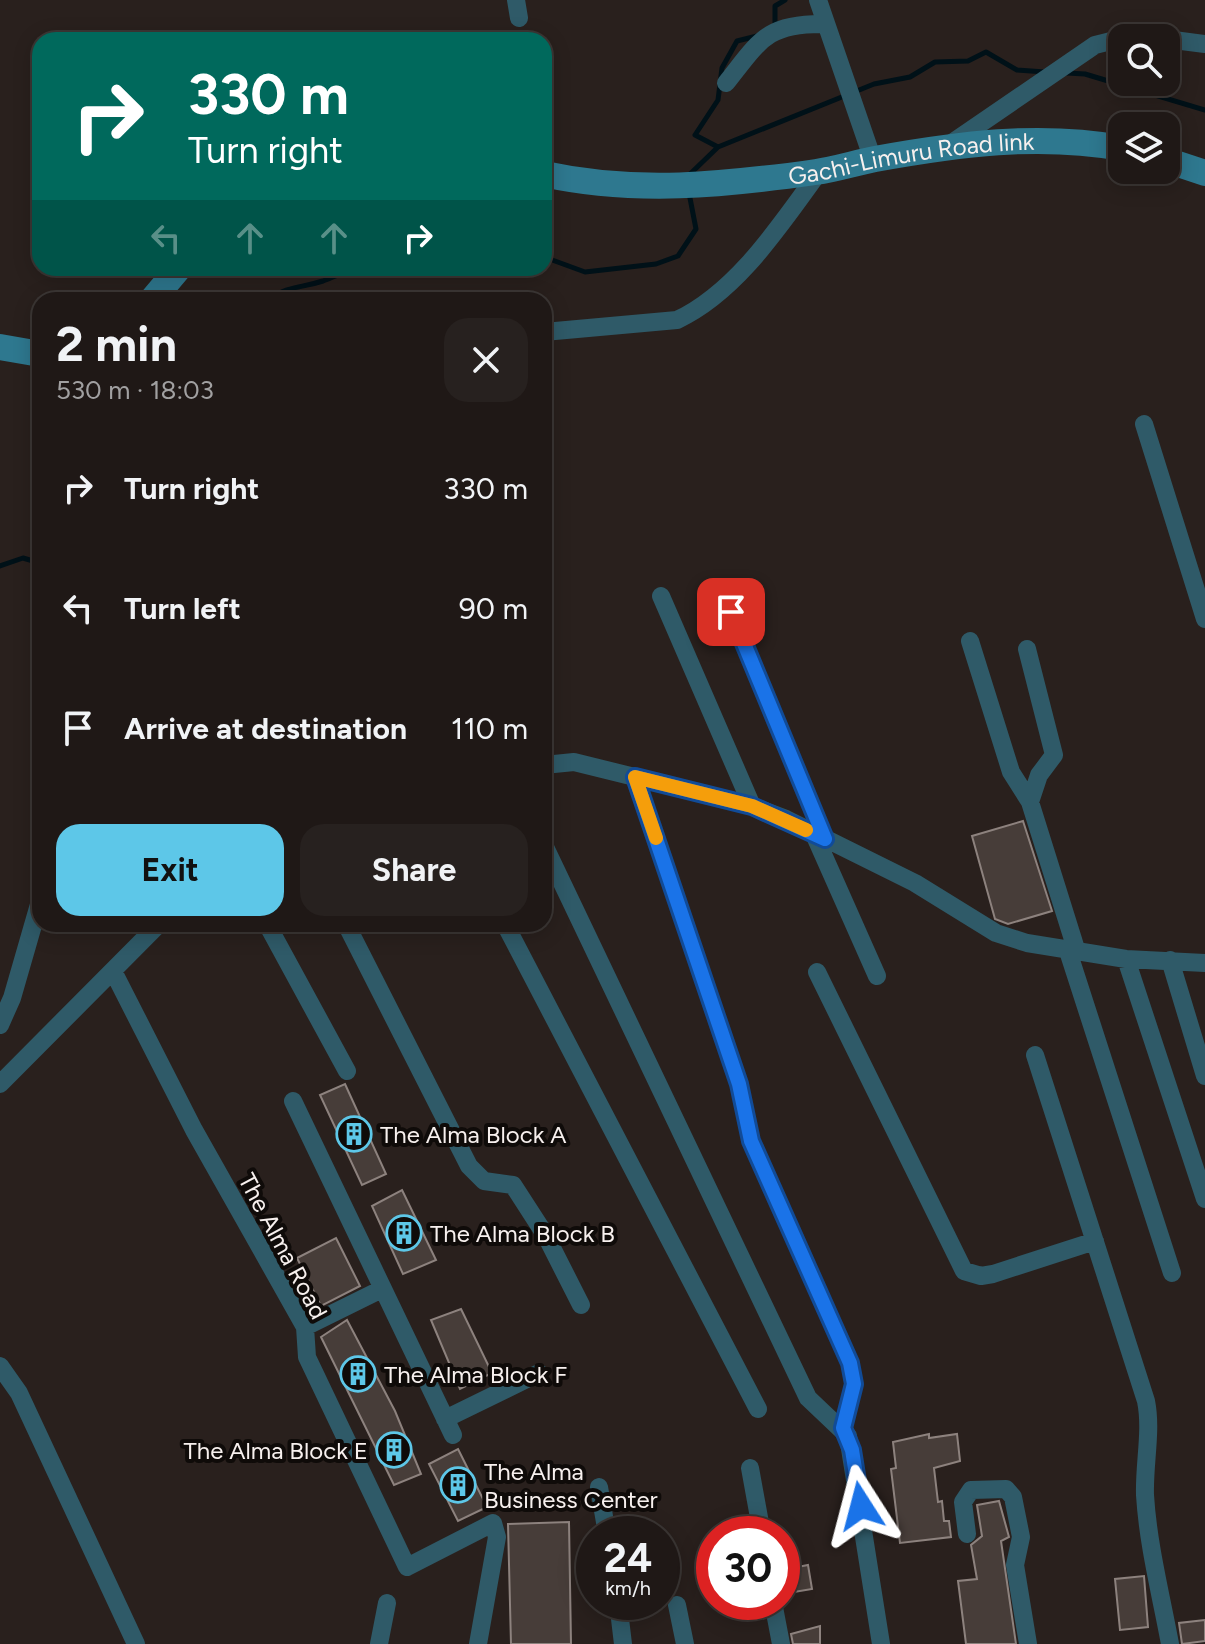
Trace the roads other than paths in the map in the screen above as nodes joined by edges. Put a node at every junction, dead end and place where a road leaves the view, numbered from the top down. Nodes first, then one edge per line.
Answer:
1 (818, 0) edge
2 (825, 24) junction
3 (1180, 41) edge
4 (1108, 42) edge
5 (1205, 44) edge
6 (726, 83) dead end
7 (1108, 145) edge
8 (946, 147) junction
9 (873, 160) junction
10 (1180, 165) edge
11 (819, 172) junction
12 (1205, 173) edge
13 (552, 176) edge
14 (172, 276) edge
15 (159, 292) edge
16 (552, 331) edge
17 (0, 347) edge
18 (32, 353) edge
19 (1144, 424) dead end
20 (661, 596) dead end
21 (731, 612) dead end
22 (1205, 619) edge
23 (970, 641) dead end
24 (1027, 649) dead end
25 (552, 764) edge
26 (635, 777) junction
27 (1030, 802) junction
28 (752, 806) junction
29 (820, 836) junction
30 (552, 862) edge
31 (32, 929) edge
32 (151, 932) edge
33 (271, 932) edge
34 (350, 932) edge
35 (509, 932) edge
36 (1072, 948) junction
37 (1126, 959) junction
38 (1170, 960) junction
39 (1205, 963) edge
40 (113, 971) junction
41 (817, 972) dead end
42 (877, 976) dead end
43 (0, 1025) edge
44 (1035, 1055) dead end
45 (347, 1071) dead end
46 (1205, 1076) edge
47 (0, 1084) edge
48 (293, 1101) dead end
49 (1205, 1199) edge
50 (1095, 1241) junction
51 (1172, 1273) dead end
52 (382, 1289) junction
53 (581, 1305) dead end
54 (305, 1327) junction
55 (0, 1366) edge
56 (539, 1373) dead end
57 (758, 1409) dead end
58 (843, 1428) junction
59 (750, 1468) dead end
60 (599, 1487) dead end
61 (604, 1516) edge
62 (759, 1516) edge
63 (967, 1534) dead end
64 (387, 1603) dead end
65 (620, 1620) edge
66 (680, 1620) edge
67 (776, 1620) edge
68 (136, 1644) edge
69 (379, 1644) edge
70 (478, 1644) edge
71 (623, 1644) edge
72 (685, 1644) edge
73 (781, 1644) edge
74 (881, 1644) edge
75 (1028, 1644) edge
76 (1170, 1644) edge

1 - 2 street
2 - 6 street
2 - 9 street
3 - 5 street
4 - 8 street
7 - 8 main road, Gachi-Limuru Road link
8 - 9 main road, Gachi-Limuru Road link
9 - 11 main road, Gachi-Limuru Road link
10 - 12 main road
11 - 13 main road, Gachi-Limuru Road link
11 - 16 street
14 - 15 main road
17 - 18 main road
19 - 22 street
20 - 28 street
21 - 29 street
23 - 27 street
24 - 27 street
25 - 26 street
26 - 28 street
26 - 58 street
27 - 36 street
28 - 29 street
29 - 36 street
29 - 42 street
30 - 58 street
31 - 43 street
32 - 40 street
33 - 45 street
34 - 53 street
35 - 57 street
36 - 37 street
36 - 51 street
37 - 38 street
37 - 49 street
38 - 39 street
38 - 46 street
40 - 47 street
40 - 54 street, The Alma Road
41 - 50 street
44 - 50 street
48 - 52 street
50 - 76 street
52 - 54 street
52 - 56 street
54 - 70 street, The Alma Road
55 - 68 street
58 - 74 street
59 - 62 street
60 - 61 street
63 - 75 street
64 - 69 street
65 - 71 street
66 - 72 street
67 - 73 street

